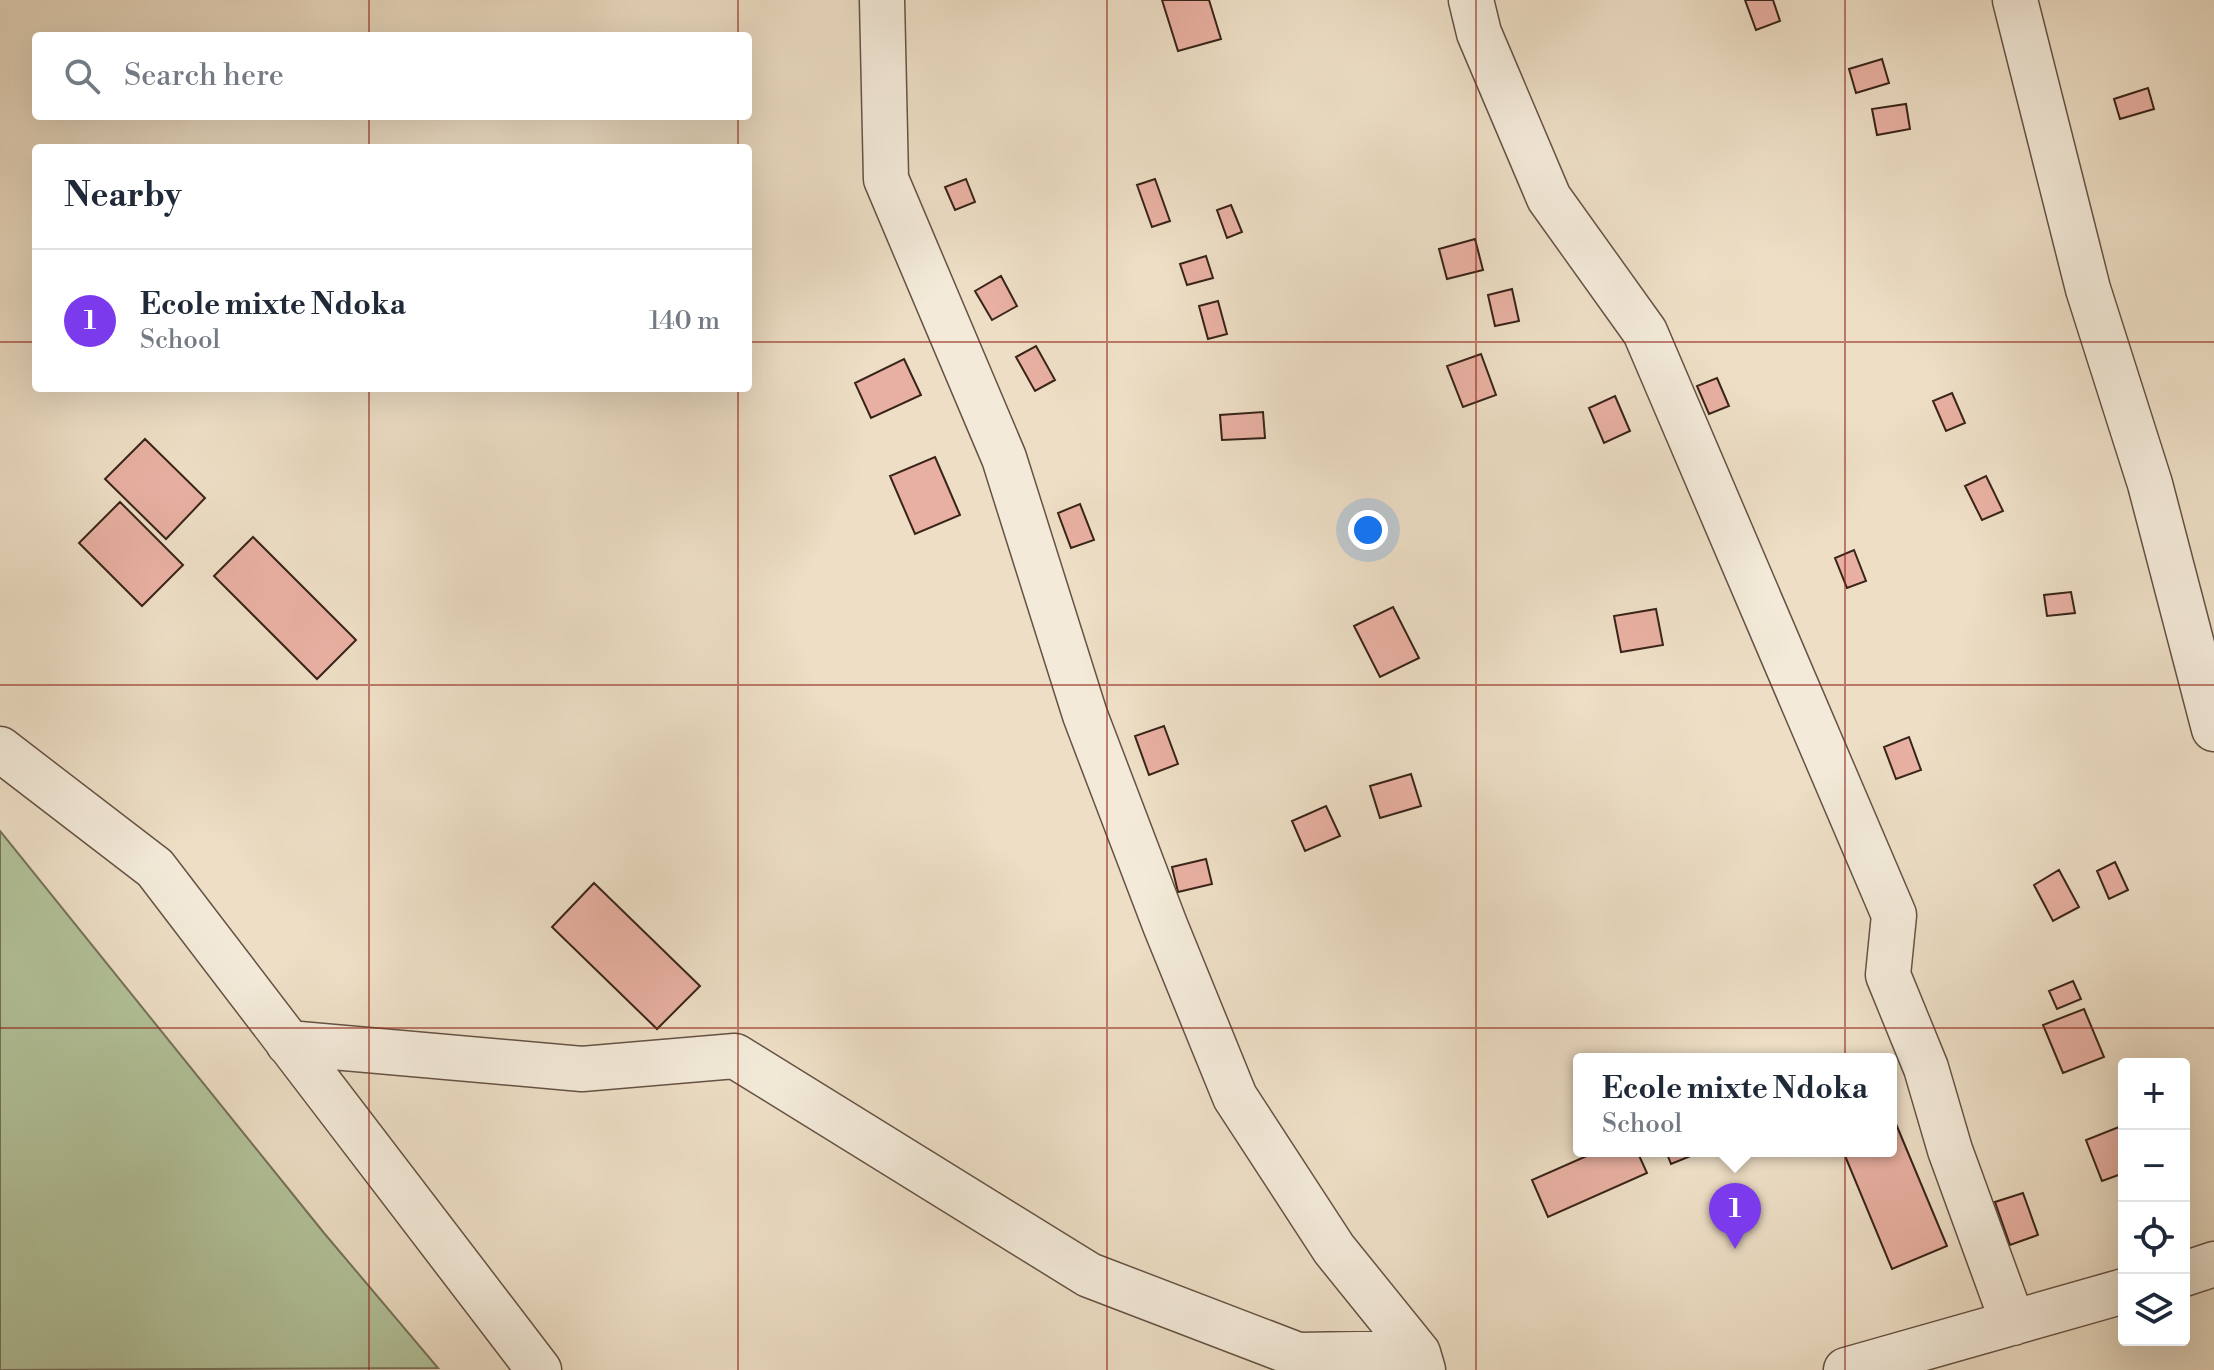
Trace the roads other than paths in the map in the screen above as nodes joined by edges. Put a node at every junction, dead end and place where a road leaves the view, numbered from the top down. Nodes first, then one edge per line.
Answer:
1 (882, 0) edge
2 (1471, 0) edge
3 (2015, 0) edge
4 (2214, 729) edge
5 (0, 749) edge
6 (288, 1043) junction
7 (2214, 1264) edge
8 (2190, 1272) edge
9 (2118, 1293) edge
10 (2013, 1323) junction
11 (1420, 1362) edge
12 (539, 1370) edge
13 (1846, 1370) edge

1 - 11 street
2 - 10 street
3 - 4 street
5 - 6 street
6 - 11 street
6 - 12 street
7 - 8 street
9 - 10 street
10 - 13 street

